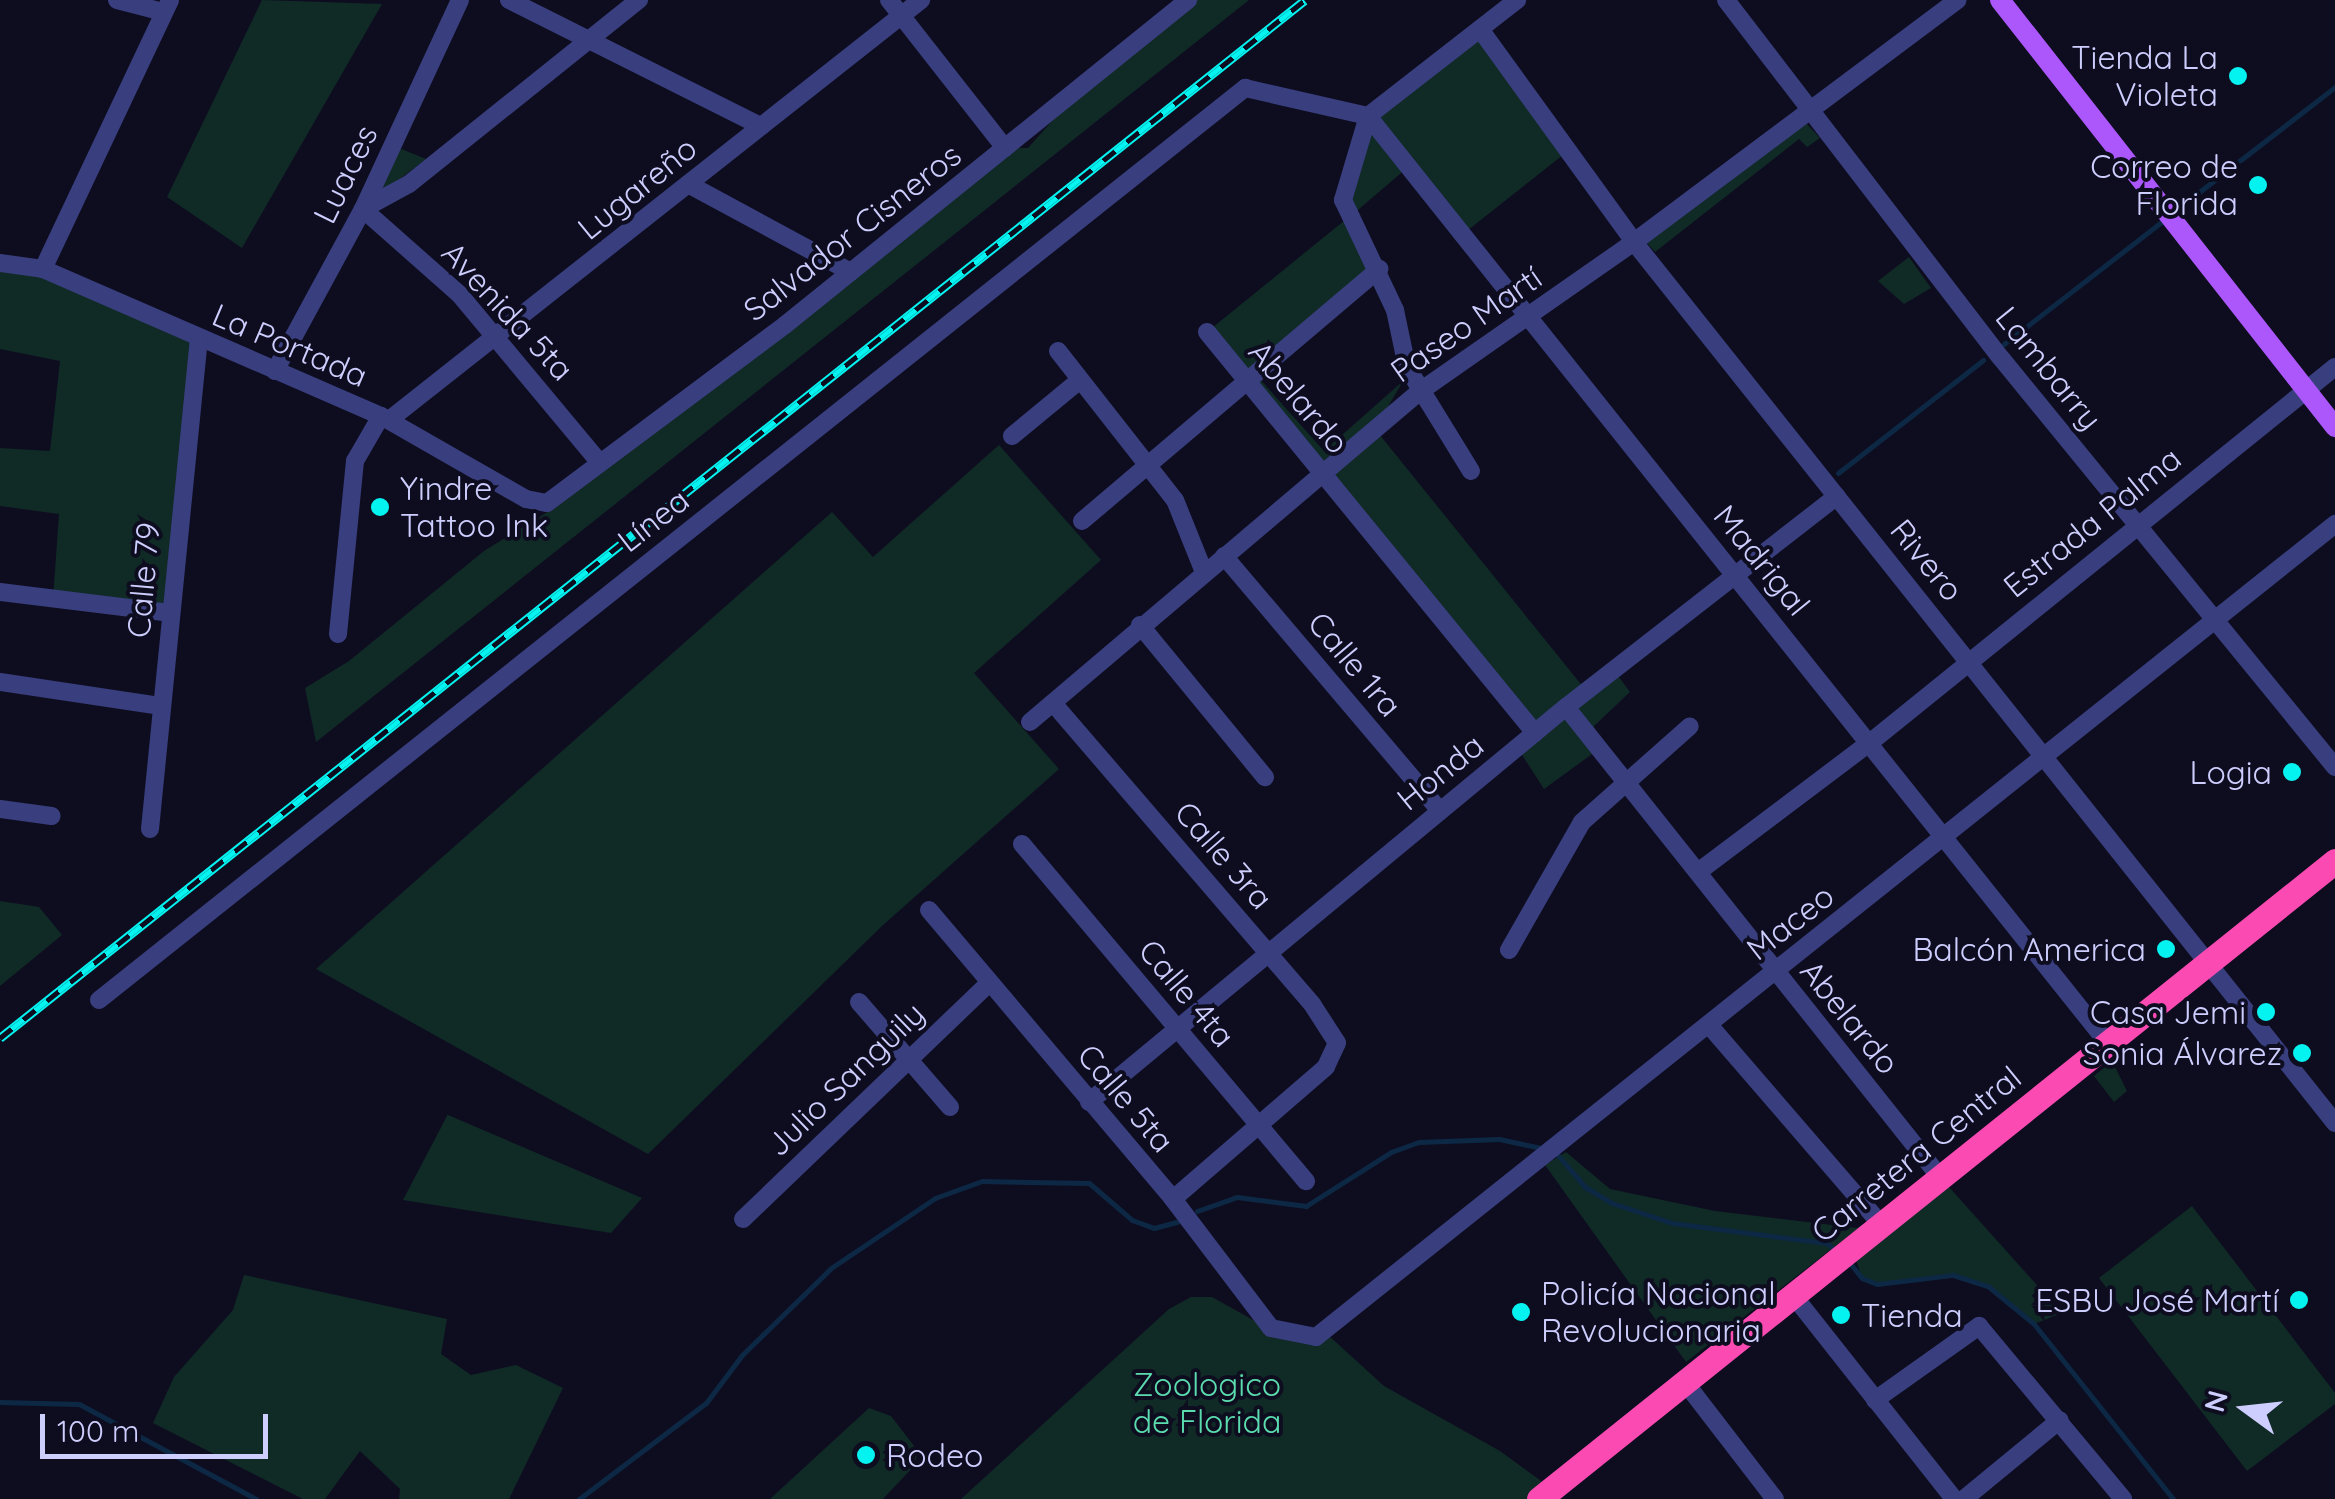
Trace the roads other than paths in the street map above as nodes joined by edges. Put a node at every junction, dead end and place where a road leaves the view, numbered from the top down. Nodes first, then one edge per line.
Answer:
1 (117, 0) edge
2 (460, 0) edge
3 (509, 0) edge
4 (639, 0) edge
5 (889, 0) edge
6 (921, 0) edge
7 (1188, 0) edge
8 (1517, 0) edge
9 (1726, 0) edge
10 (1957, 0) edge
11 (2000, 0) edge
12 (167, 6) edge
13 (901, 16) junction
14 (1480, 29) junction
15 (590, 38) junction
16 (1811, 108) junction
17 (1368, 116) junction
18 (762, 126) junction
19 (1005, 148) junction
20 (688, 184) junction
21 (363, 209) junction
22 (1634, 242) junction
23 (0, 263) edge
24 (43, 268) junction
25 (1378, 268) junction
26 (851, 272) junction
27 (1531, 315) junction
28 (1207, 332) dead end
29 (199, 338) junction
30 (499, 338) junction
31 (1058, 351) dead end
32 (2335, 367) edge
33 (275, 371) junction
34 (1080, 380) junction
35 (1247, 383) junction
36 (2306, 390) junction
37 (1419, 392) junction
38 (385, 418) junction
39 (2335, 427) edge
40 (1012, 436) dead end
41 (600, 463) junction
42 (1148, 464) junction
43 (1322, 472) junction
44 (1471, 472) dead end
45 (1836, 496) junction
46 (546, 503) joint
47 (1082, 520) dead end
48 (2136, 524) junction
49 (2335, 524) edge
50 (1224, 556) junction
51 (1204, 572) junction
52 (1735, 576) junction
53 (0, 592) edge
54 (170, 613) junction
55 (2216, 622) junction
56 (1140, 625) junction
57 (338, 634) dead end
58 (1970, 660) junction
59 (0, 682) edge
60 (1053, 703) junction
61 (162, 706) junction
62 (1566, 707) junction
63 (1030, 722) dead end
64 (1690, 726) dead end
65 (1534, 732) junction
66 (1872, 742) junction
67 (2046, 758) junction
68 (2335, 767) edge
69 (1265, 777) dead end
70 (1624, 782) junction
71 (0, 809) edge
72 (1440, 811) junction
73 (52, 816) dead end
74 (150, 828) dead end
75 (1948, 836) junction
76 (1022, 844) dead end
77 (2335, 861) edge
78 (1698, 872) junction
79 (929, 910) dead end
80 (1268, 950) junction
81 (1509, 950) dead end
82 (2208, 964) junction
83 (1775, 972) junction
84 (989, 983) junction
85 (98, 1000) dead end
86 (859, 1002) dead end
87 (1709, 1025) junction
88 (1176, 1028) junction
89 (2107, 1042) junction
90 (908, 1059) junction
91 (1089, 1102) junction
92 (950, 1106) dead end
93 (2335, 1123) edge
94 (1260, 1124) junction
95 (1940, 1176) junction
96 (1306, 1181) dead end
97 (1173, 1199) junction
98 (743, 1219) dead end
99 (1881, 1224) junction
100 (1793, 1295) junction
101 (1271, 1328) joint
102 (1684, 1381) junction
103 (1875, 1400) junction
104 (2060, 1420) junction
105 (1538, 1499) edge
106 (1775, 1499) edge
107 (1954, 1499) edge
108 (1964, 1499) edge
109 (2124, 1499) edge

1 - 12 street
2 - 21 street, Luaces
3 - 15 street
4 - 15 street
5 - 13 street
6 - 13 street, Lugareño
7 - 19 street, Salvador Cisneros
8 - 14 street
9 - 16 street, Lambarry
10 - 16 street, Paseo Martí
11 - 36 main road
12 - 24 street
13 - 18 street, Lugareño
13 - 19 street
14 - 17 street
14 - 22 street, Rivero
15 - 18 street
15 - 21 street
16 - 22 street, Paseo Martí
16 - 48 street, Lambarry
17 - 25 street
17 - 27 street, Madrigal
17 - 85 street, Línea
18 - 20 street, Lugareño
19 - 26 street, Salvador Cisneros
20 - 26 street
20 - 30 street, Lugareño
21 - 30 street, Avenida 5ta
21 - 33 street, Luaces
22 - 27 street, Paseo Martí
22 - 45 street, Rivero
23 - 24 street, La Portada
24 - 29 street, La Portada
25 - 35 street
25 - 37 street
26 - 41 street, Salvador Cisneros
27 - 37 street, Paseo Martí
27 - 52 street, Madrigal
28 - 35 street, Abelardo
29 - 33 street, La Portada
29 - 54 street, Calle 79
30 - 38 street, Lugareño
30 - 41 street, Avenida 5ta
31 - 34 street
32 - 36 street, Estrada Palma
33 - 38 street, La Portada
34 - 40 street
34 - 42 street
35 - 42 street
35 - 43 street, Abelardo
36 - 39 main road
36 - 48 street, Estrada Palma
37 - 43 street, Paseo Martí
37 - 44 street
38 - 46 street, La Portada
38 - 57 street
41 - 46 street, Salvador Cisneros
42 - 47 street
42 - 51 street
43 - 50 street, Paseo Martí
43 - 65 street, Abelardo
45 - 52 street, Honda
45 - 58 street, Rivero
48 - 55 street, Lambarry
48 - 58 street, Estrada Palma
49 - 55 street, Maceo
50 - 51 street, Paseo Martí
50 - 72 street, Calle 1ra
51 - 56 street, Paseo Martí
52 - 62 street, Honda
52 - 66 street, Madrigal
53 - 54 street
54 - 61 street, Calle 79
55 - 67 street, Maceo
55 - 68 street, Lambarry
56 - 60 street, Paseo Martí
56 - 69 street
58 - 66 street, Estrada Palma
58 - 67 street, Rivero
59 - 61 street
60 - 63 street, Paseo Martí
60 - 80 street, Calle 3ra
61 - 74 street, Calle 79
62 - 65 street, Honda
62 - 70 street, Abelardo
64 - 70 street
65 - 72 street, Honda
66 - 75 street, Madrigal
66 - 78 street, Estrada Palma
67 - 75 street, Maceo
67 - 82 street, Rivero
70 - 78 street, Abelardo
70 - 81 street
71 - 73 street
72 - 80 street, Honda
75 - 83 street, Maceo
75 - 89 street, Madrigal
76 - 88 street, Calle 4ta
77 - 82 highway, Carretera Central
78 - 83 street, Abelardo
79 - 84 street, Calle 5ta
80 - 88 street, Honda
80 - 94 street, Calle 3ra
82 - 89 highway, Carretera Central
82 - 93 street, Rivero
83 - 87 street, Maceo
83 - 95 street, Abelardo
84 - 90 street, Julio Sanguily
84 - 91 street, Calle 5ta
86 - 90 street
87 - 99 street
87 - 101 street, Maceo
88 - 91 street, Honda
88 - 94 street, Calle 4ta
89 - 95 highway, Carretera Central
90 - 92 street
90 - 98 street, Julio Sanguily
91 - 97 street, Calle 5ta
94 - 96 street, Calle 4ta
94 - 97 street
95 - 99 highway, Carretera Central
97 - 101 street, Calle 5ta
99 - 100 highway, Carretera Central
100 - 102 highway, Carretera Central
100 - 103 street
102 - 105 highway, Carretera Central
102 - 106 street
103 - 104 street
103 - 107 street
104 - 108 street
104 - 109 street

